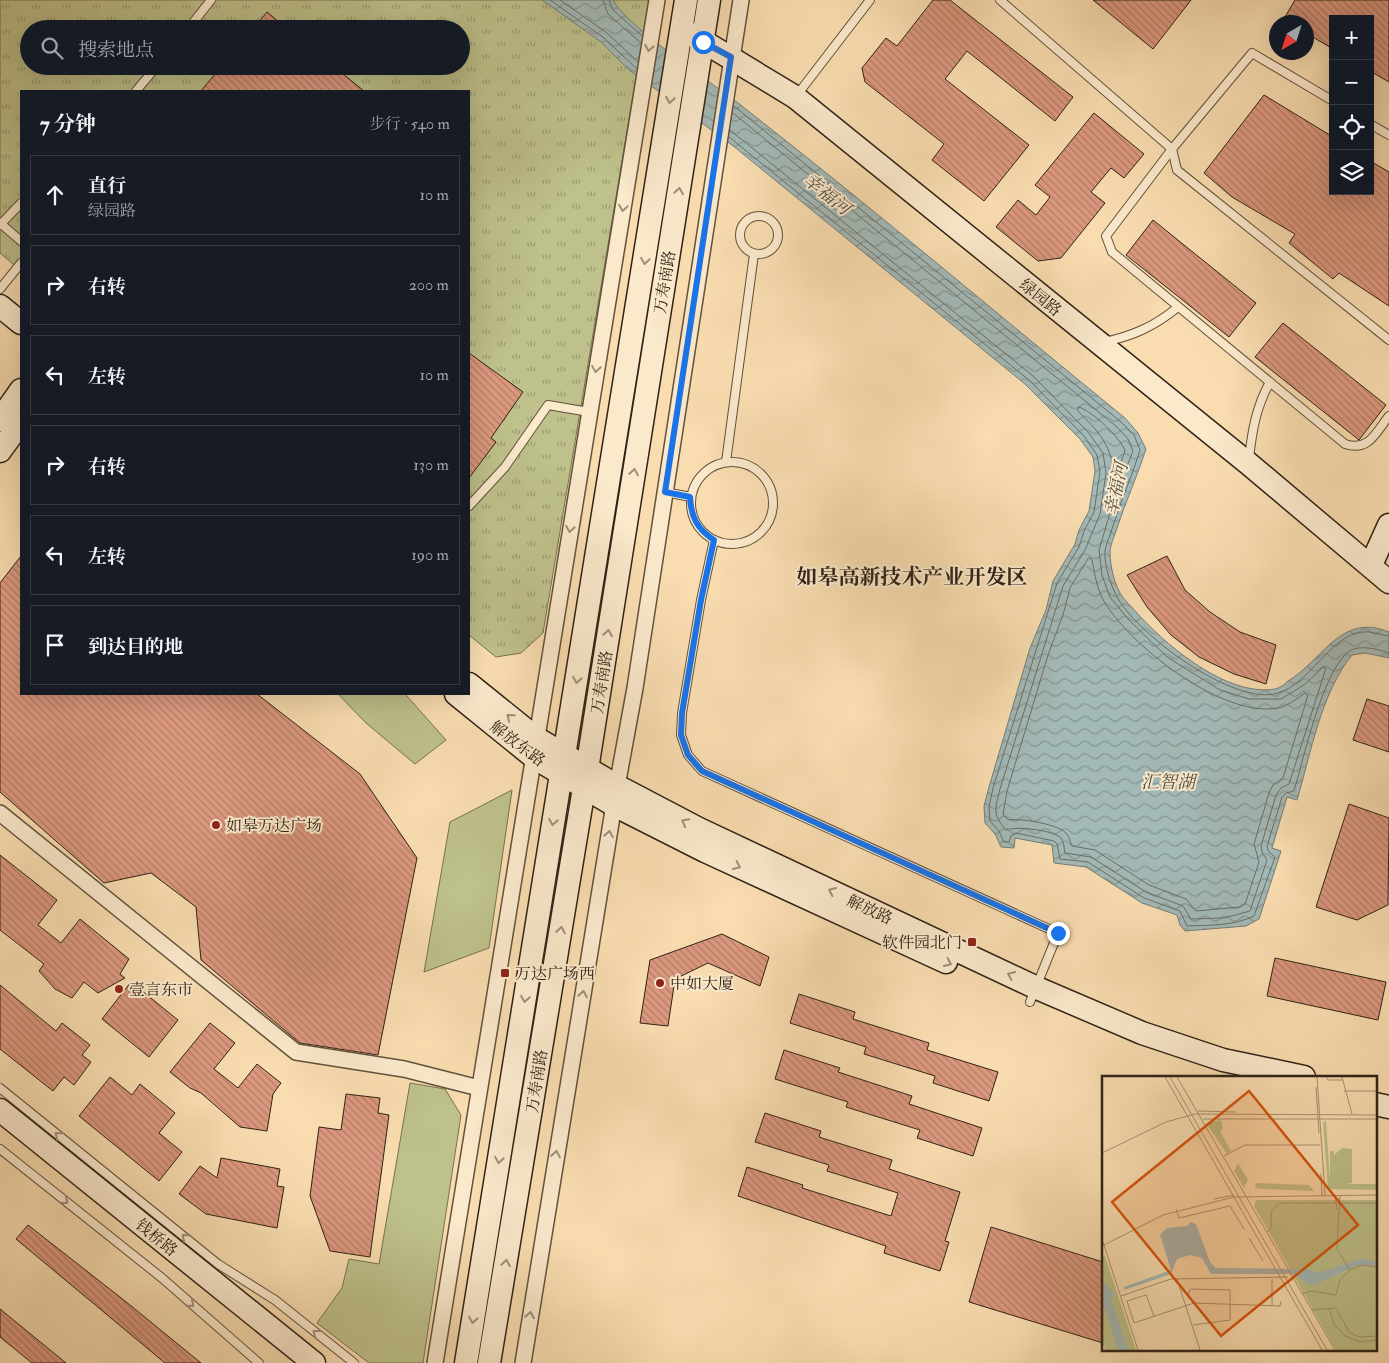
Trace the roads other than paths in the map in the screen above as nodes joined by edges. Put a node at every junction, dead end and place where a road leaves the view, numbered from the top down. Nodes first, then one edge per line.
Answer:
1 (211, 0) edge
2 (657, 0) edge
3 (686, 0) edge
4 (709, 0) edge
5 (741, 0) edge
6 (870, 0) edge
7 (1000, 0) edge
8 (195, 20) edge
9 (682, 28) junction
10 (703, 42) junction
11 (731, 57) junction
12 (149, 75) edge
13 (137, 90) edge
14 (795, 97) junction
15 (1329, 99) edge
16 (1374, 126) edge
17 (1389, 135) edge
18 (1172, 149) junction
19 (20, 203) edge
20 (0, 224) edge
21 (20, 240) edge
22 (754, 254) junction
23 (20, 264) edge
24 (0, 289) edge
25 (0, 306) edge
26 (1178, 307) junction
27 (20, 322) edge
28 (0, 324) edge
29 (20, 340) edge
30 (1389, 340) edge
31 (1098, 343) junction
32 (1270, 382) junction
33 (20, 391) edge
34 (589, 412) junction
35 (1389, 416) edge
36 (0, 420) edge
37 (20, 423) edge
38 (0, 451) edge
39 (726, 462) junction
40 (1249, 464) junction
41 (665, 492) junction
42 (690, 497) junction
43 (470, 505) edge
44 (1389, 525) edge
45 (714, 540) junction
46 (1371, 565) junction
47 (1389, 582) edge
48 (470, 685) edge
49 (457, 695) edge
50 (536, 748) junction
51 (563, 764) junction
52 (586, 778) junction
53 (615, 796) junction
54 (0, 813) edge
55 (1034, 995) junction
56 (1235, 1076) edge
57 (1299, 1076) edge
58 (0, 1088) edge
59 (479, 1088) junction
60 (1376, 1090) edge
61 (1389, 1093) edge
62 (1376, 1104) edge
63 (1389, 1107) edge
64 (0, 1110) edge
65 (0, 1128) edge
66 (0, 1149) edge
67 (260, 1363) edge
68 (291, 1363) edge
69 (314, 1363) edge
70 (354, 1363) edge
71 (435, 1363) edge
72 (466, 1363) edge
73 (489, 1363) edge
74 (523, 1363) edge

1 - 8 lane
2 -> 34 street
3 - 9 street, 万寿南路
4 - 10 street, 万寿南路
5 - 11 street
6 - 14 lane
7 - 18 lane
9 - 10 street, 绿园路
9 -> 51 street, 万寿南路
10 - 11 street, 绿园路
52 -> 10 street, 万寿南路
11 - 14 street, 绿园路
11 - 41 street
12 - 13 lane
14 - 31 street, 绿园路
15 - 18 lane
16 - 17 lane
18 - 26 lane
18 - 30 lane
19 - 20 lane
20 - 21 lane
22 - 22 lane
22 - 39 lane
23 - 24 lane
25 - 27 street
26 - 31 lane
26 - 32 lane
28 - 29 street
31 - 40 street, 绿园路
32 - 35 lane
32 - 40 lane
33 - 36 street
34 - 43 lane
34 -> 50 street
37 - 38 street
39 - 42 lane
39 - 45 lane
40 - 46 street, 绿园路
41 - 42 lane
41 - 53 street
42 - 45 lane
44 - 46 street
45 - 55 lane
46 - 47 street, 绿园路
50 -> 48 street, 解放东路
49 - 50 street, 解放东路
50 - 51 street, 解放东路
50 - 59 street
51 - 52 street, 解放东路
51 -> 72 street, 万寿南路
52 - 53 street, 解放路
73 -> 52 street, 万寿南路
53 - 55 street, 解放路
74 -> 53 street
54 - 59 street
55 - 56 street, 解放路
55 - 57 street, 解放路
70 -> 58 lane
59 - 71 street
60 - 61 street
62 - 63 street
64 - 69 street, 钱桥路
65 - 68 street, 钱桥路
66 -> 67 lane

